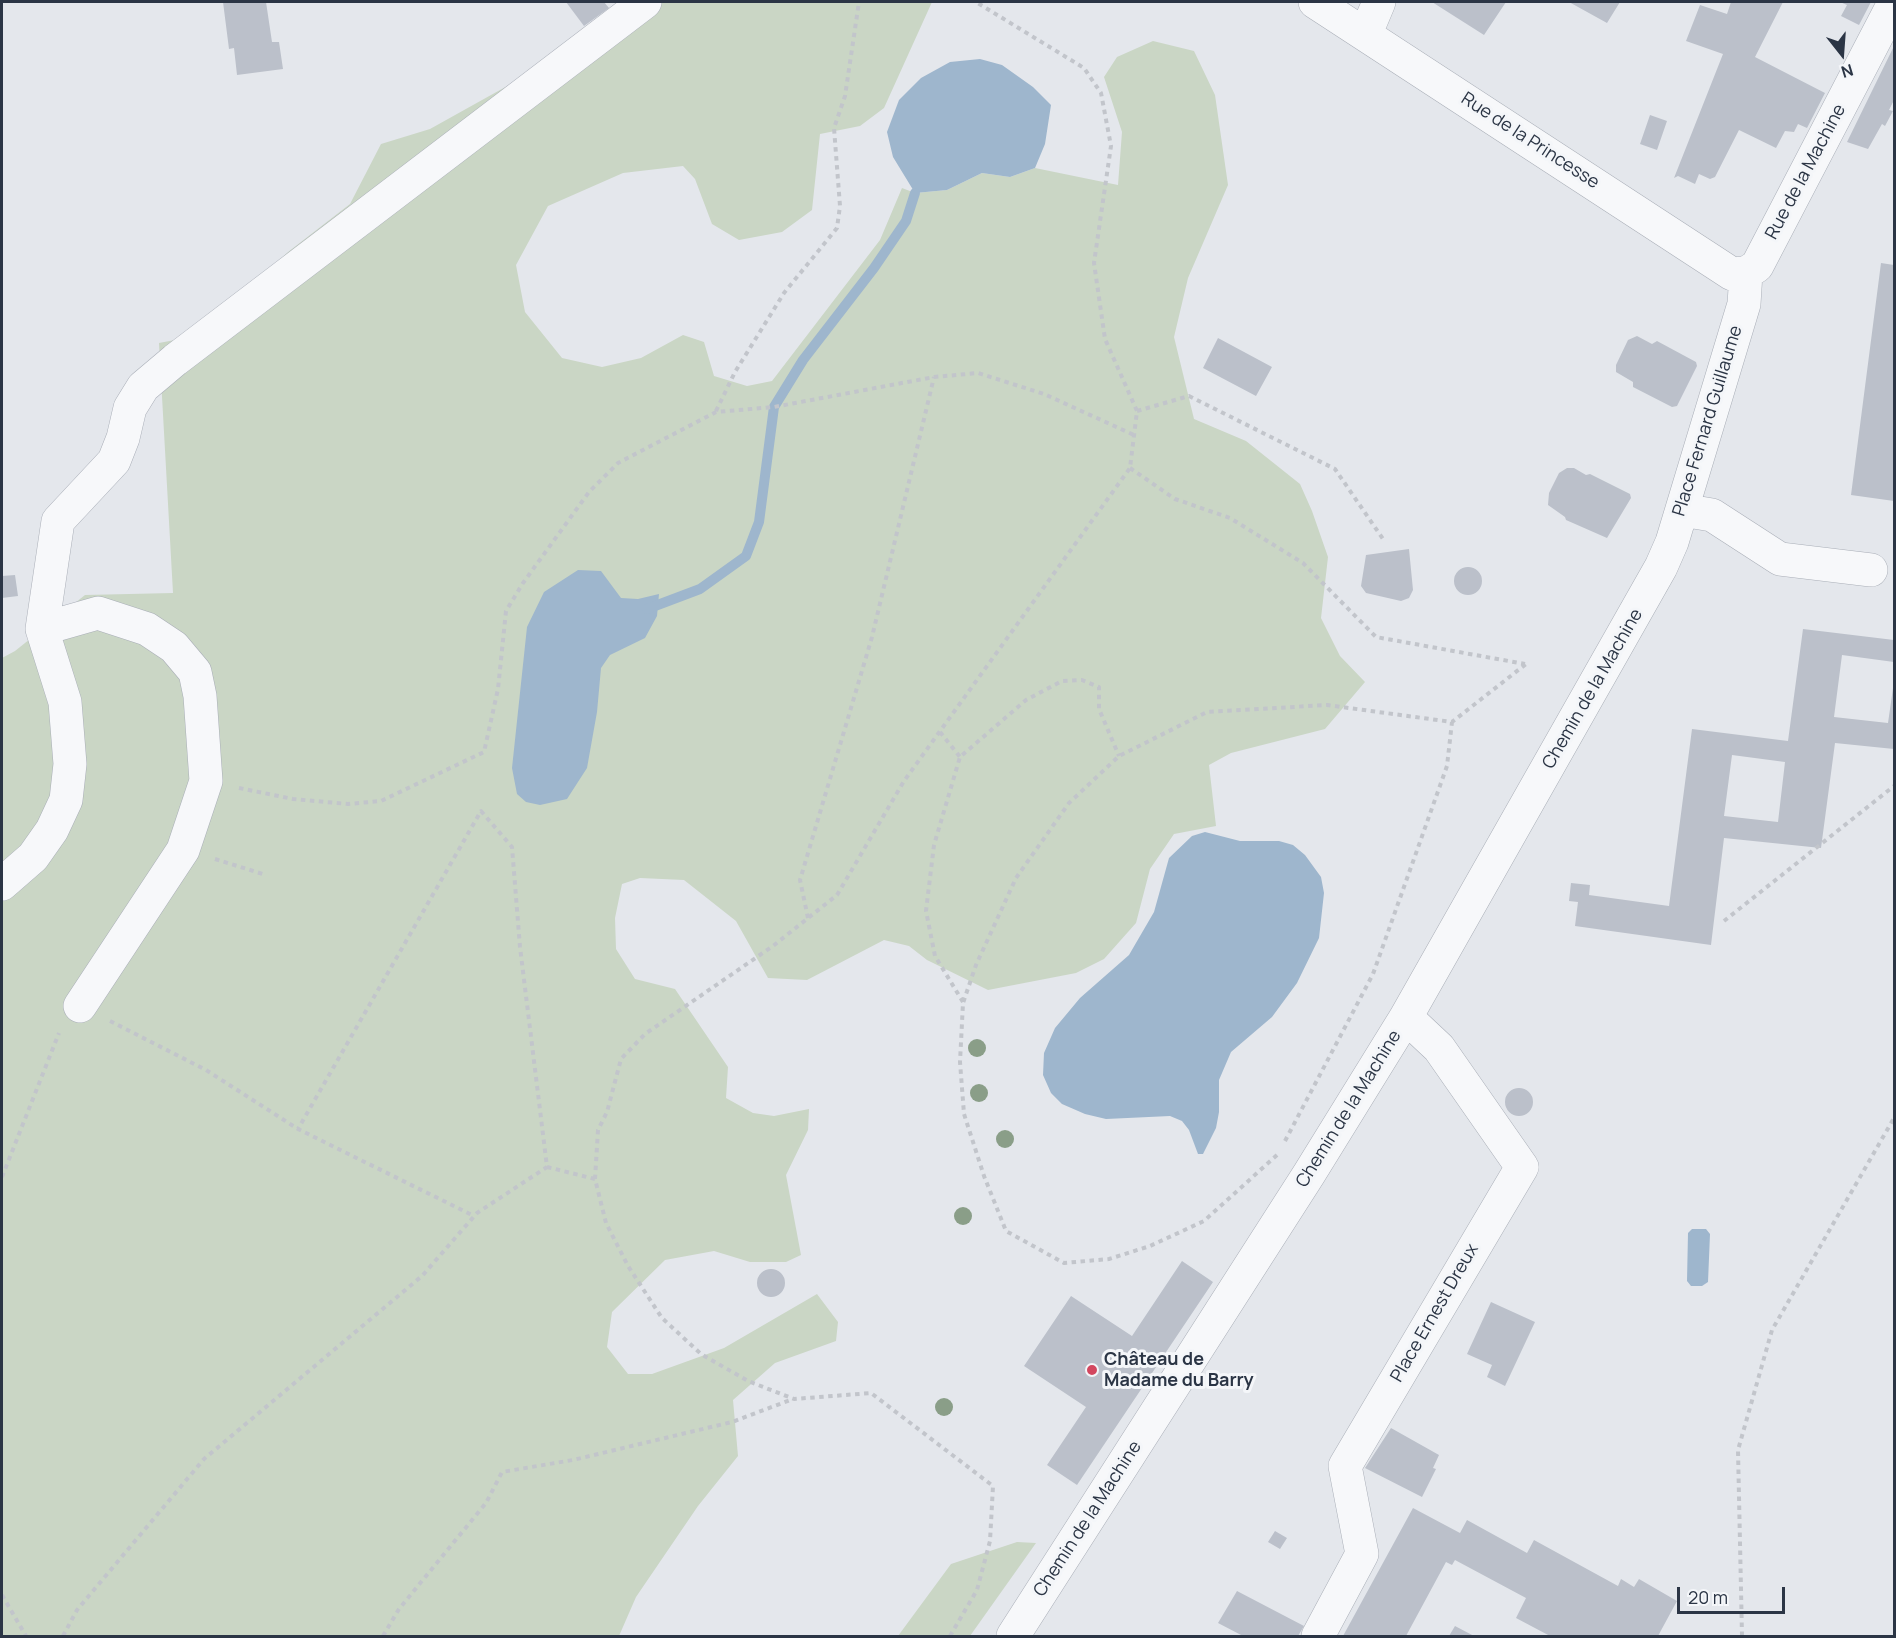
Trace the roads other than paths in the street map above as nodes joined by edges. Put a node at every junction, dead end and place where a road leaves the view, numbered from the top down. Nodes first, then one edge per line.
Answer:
1 (645, 2) edge
2 (1315, 2) edge
3 (1379, 2) edge
4 (1894, 3) edge
5 (1366, 33) junction
6 (1746, 273) junction
7 (1682, 510) junction
8 (1661, 567) joint
9 (1871, 570) dead end
10 (42, 629) junction
11 (2, 884) edge
12 (81, 1006) road end
13 (1406, 1017) junction
14 (1013, 1636) edge
15 (1318, 1636) edge

1 - 10 street
2 - 5 street, Rue de la Princesse
3 - 5 street
4 - 6 street, Rue de la Machine
5 - 6 street, Rue de la Princesse
6 - 7 street, Place Fernard Guillaume
7 - 8 street, Place Fernard Guillaume
7 - 9 street
8 - 13 street, Chemin de la Machine
10 - 11 street
10 - 12 street
13 - 14 street, Chemin de la Machine
13 - 15 street, Place Ernest Dreux

